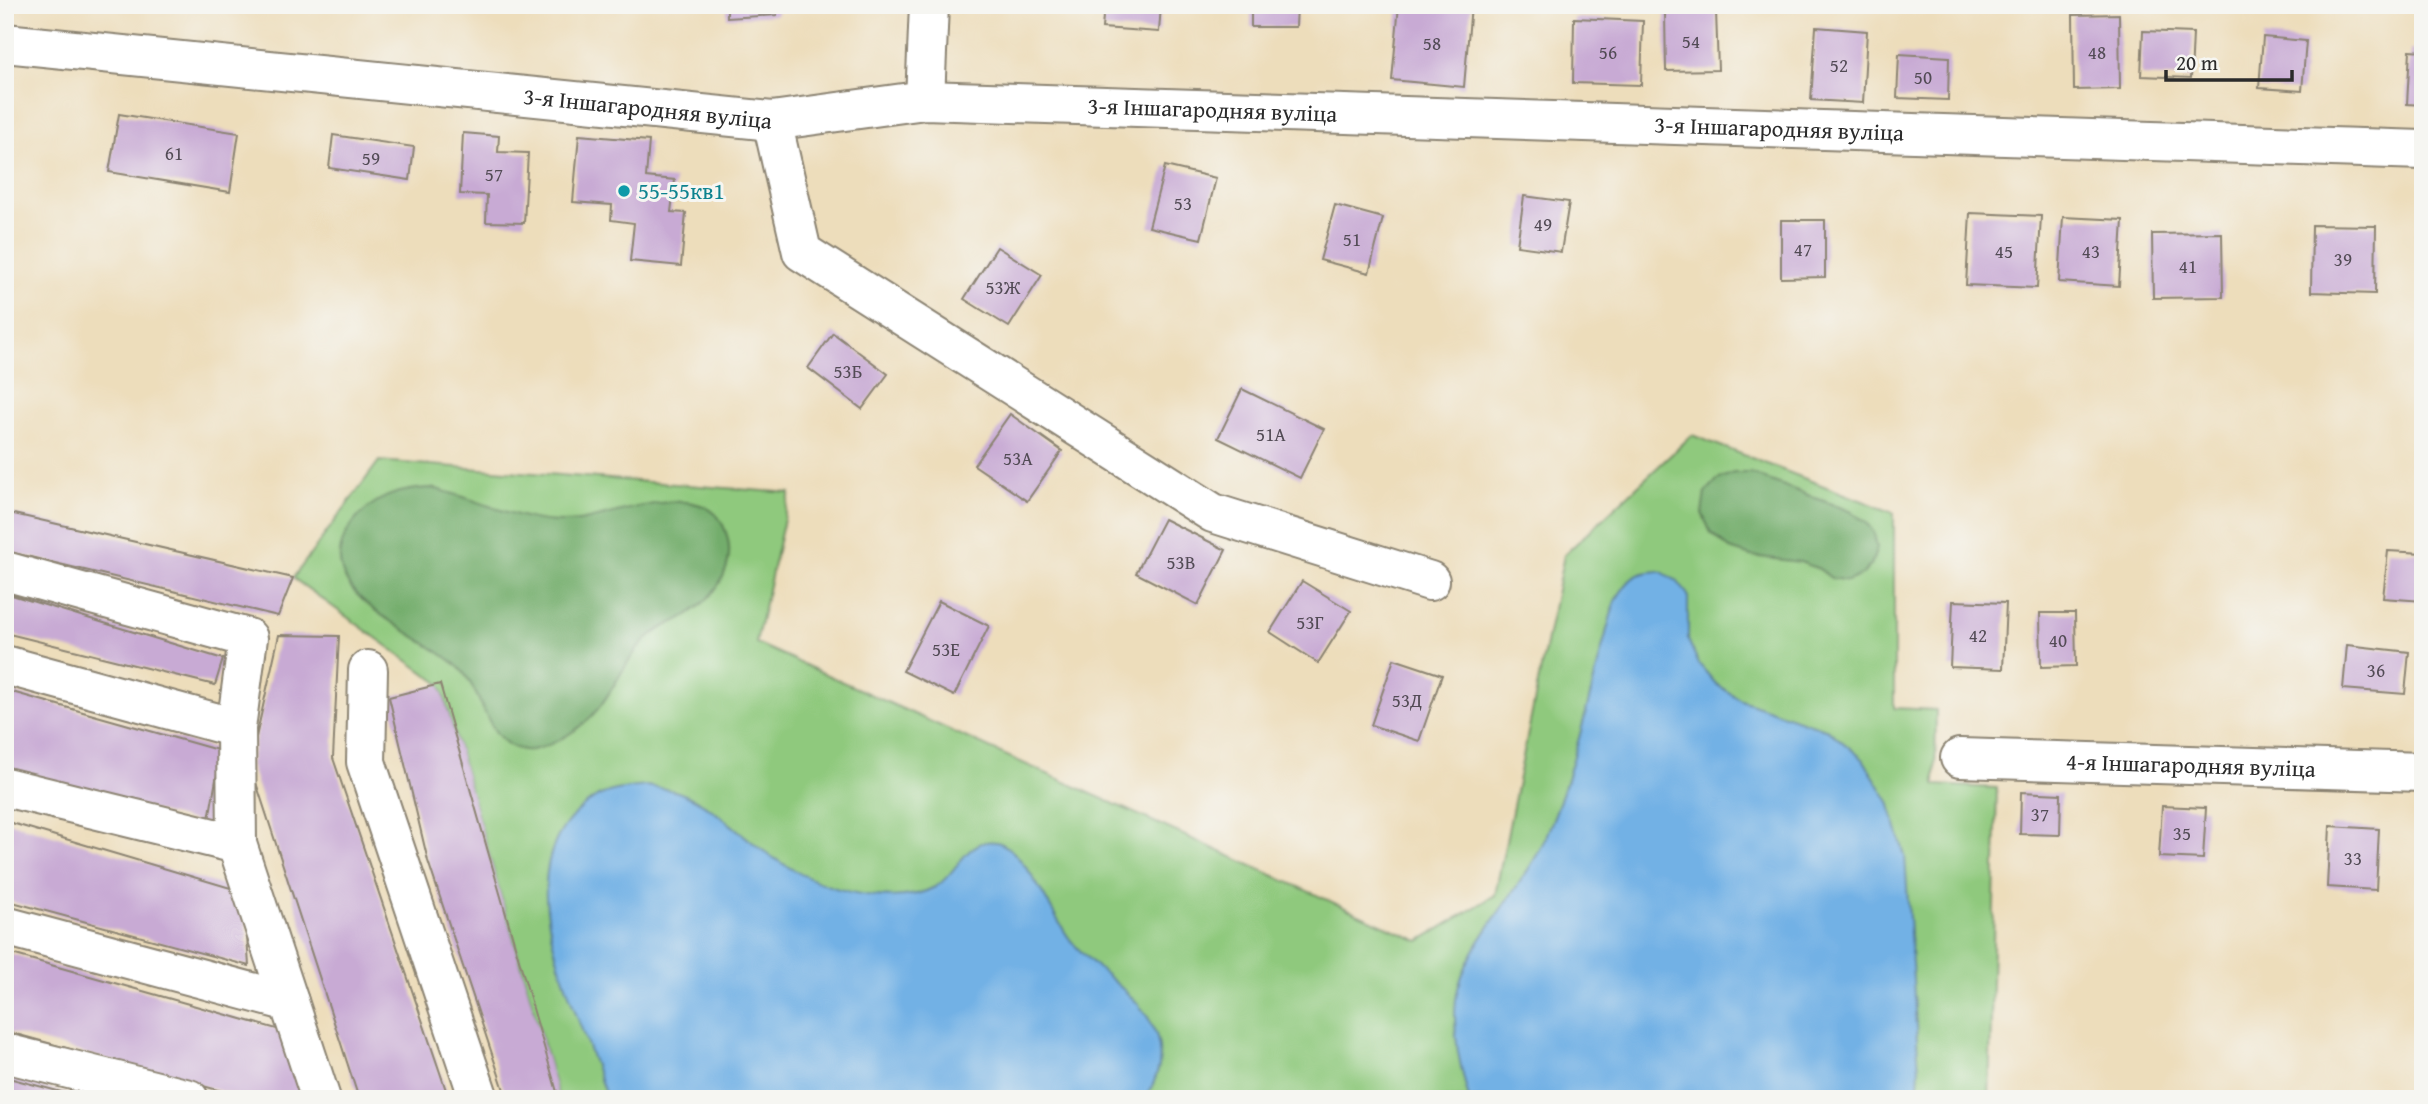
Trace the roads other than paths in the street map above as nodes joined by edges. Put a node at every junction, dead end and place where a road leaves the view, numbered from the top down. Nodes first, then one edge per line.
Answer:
1 (929, 5) edge
2 (5, 43) edge
3 (925, 100) junction
4 (772, 121) junction
5 (2423, 150) edge
6 (5, 571) edge
7 (1430, 580) dead end
8 (5, 665) edge
9 (368, 670) dead end
10 (236, 728) junction
11 (1960, 758) dead end
12 (2423, 772) edge
13 (5, 787) edge
14 (237, 844) junction
15 (5, 926) edge
16 (289, 1002) junction
17 (5, 1053) edge
18 (189, 1099) edge
19 (321, 1099) edge
20 (479, 1099) edge

1 - 3 street
2 - 4 street, 3-я Іншагародняя вуліца
3 - 4 street, 3-я Іншагародняя вуліца
3 - 5 street, 3-я Іншагародняя вуліца
4 - 7 street
6 - 10 street
8 - 10 street
9 - 20 street
10 - 14 street
11 - 12 street, 4-я Іншагародняя вуліца
13 - 14 street
14 - 16 street
15 - 16 street
16 - 19 street
17 - 18 street

